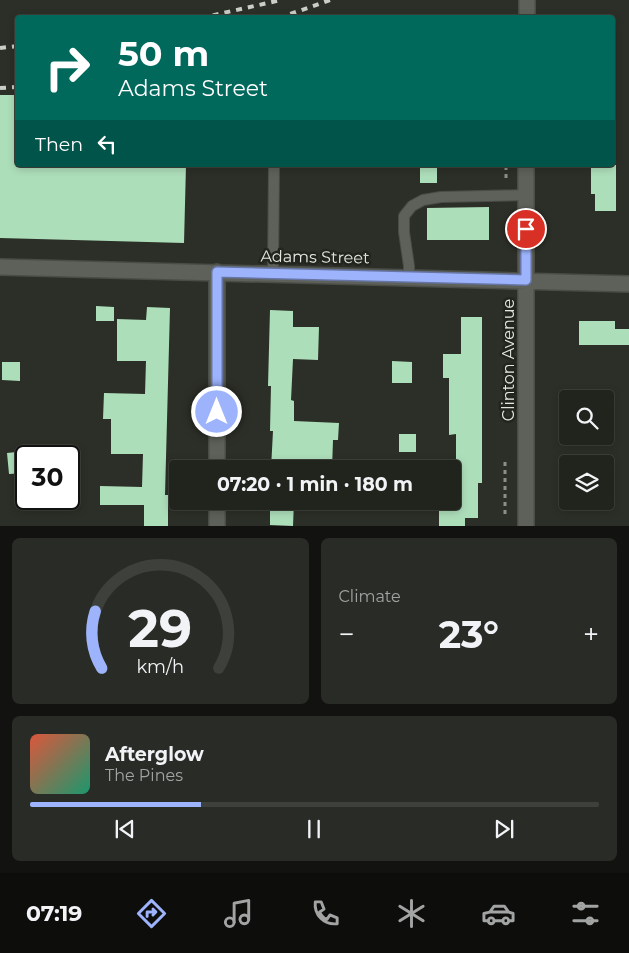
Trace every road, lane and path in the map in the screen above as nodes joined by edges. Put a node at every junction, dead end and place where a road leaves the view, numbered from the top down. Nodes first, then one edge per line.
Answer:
1 (527, 0) edge
2 (527, 15) edge
3 (274, 167) edge
4 (506, 167) edge
5 (526, 167) edge
6 (506, 178) dead end
7 (526, 195) junction
8 (0, 267) edge
9 (217, 272) junction
10 (273, 274) junction
11 (409, 277) junction
12 (526, 280) junction
13 (629, 284) edge
14 (217, 460) edge
15 (505, 462) dead end
16 (217, 510) edge
17 (505, 516) dead end
18 (217, 526) edge
19 (526, 526) edge

1 - 2 street
3 - 10 lane
4 - 6 path
5 - 7 street, Clinton Avenue
7 - 11 lane
7 - 12 street, Clinton Avenue
8 - 9 street, Adams Street
9 - 10 street, Adams Street
9 - 14 street
10 - 11 street, Adams Street
11 - 12 street, Adams Street
12 - 13 street, Adams Street
12 - 19 street, Clinton Avenue
15 - 17 path
16 - 18 street

